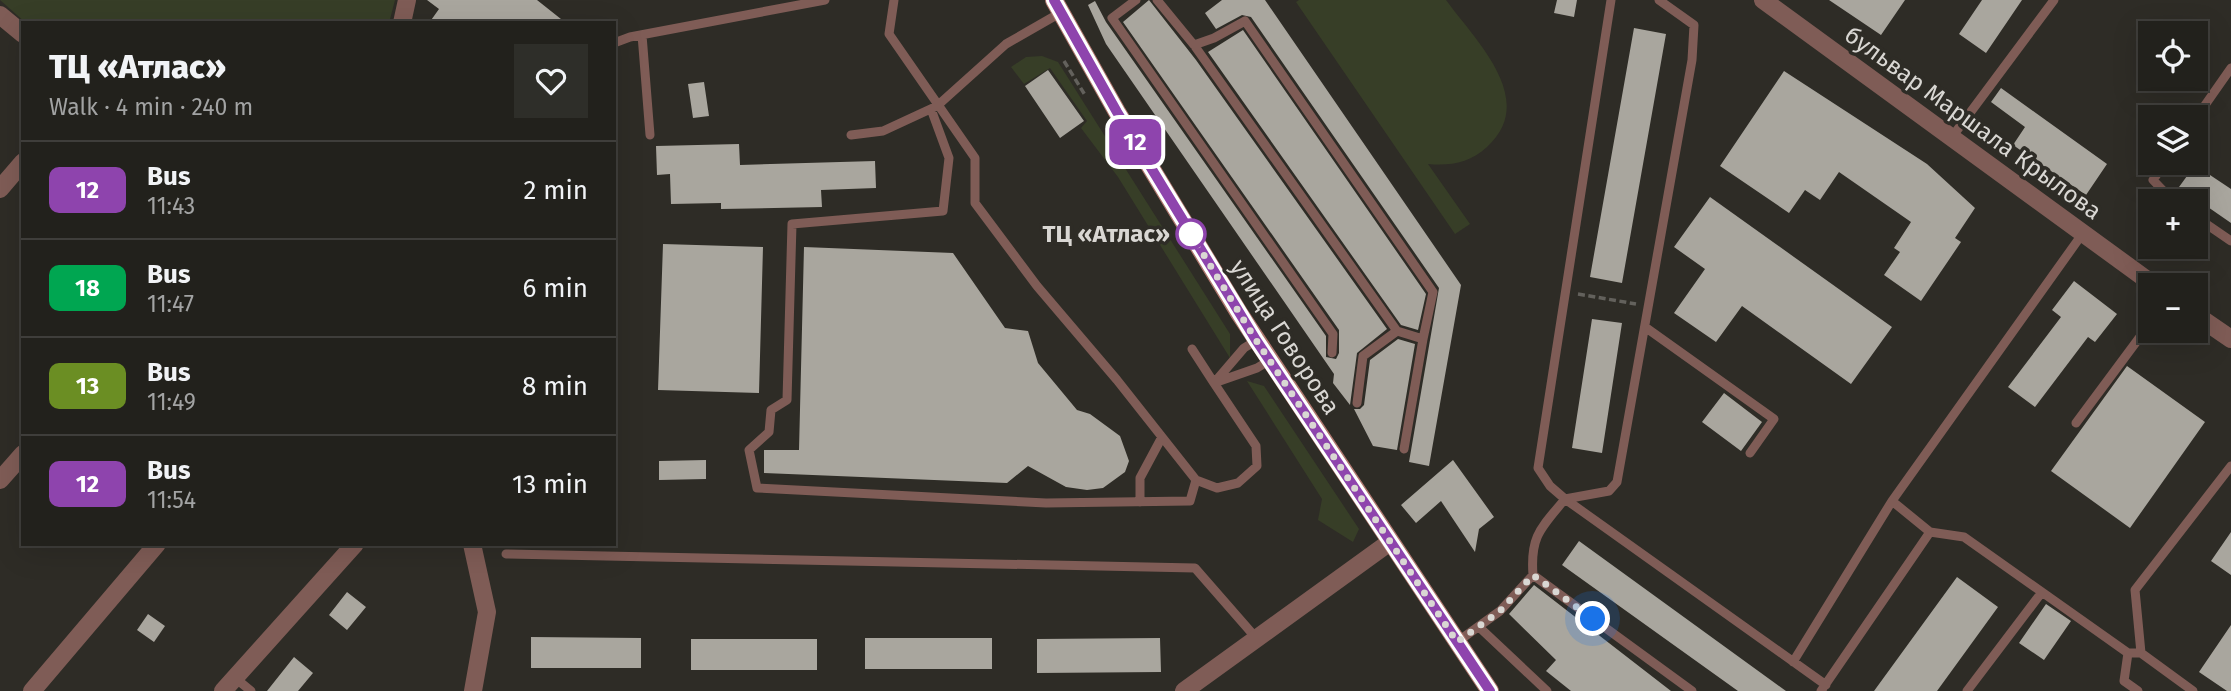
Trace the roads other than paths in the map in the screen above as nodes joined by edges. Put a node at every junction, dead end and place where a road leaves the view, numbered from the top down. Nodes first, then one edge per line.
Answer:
1 (407, 0) edge
2 (825, 0) edge
3 (894, 0) edge
4 (1136, 0) edge
5 (1157, 0) edge
6 (1611, 0) edge
7 (1659, 0) edge
8 (1763, 0) edge
9 (2054, 0) edge
10 (1057, 6) edge
11 (0, 15) edge
12 (402, 21) edge
13 (21, 32) edge
14 (642, 34) junction
15 (616, 42) edge
16 (1194, 45) junction
17 (2231, 68) edge
18 (2205, 105) edge
19 (934, 108) junction
20 (650, 135) dead end
21 (851, 135) dead end
22 (1952, 137) junction
23 (21, 164) edge
24 (2157, 175) edge
25 (0, 189) edge
26 (2162, 189) edge
27 (2208, 225) edge
28 (2083, 233) junction
29 (2231, 241) edge
30 (2138, 273) edge
31 (2208, 323) edge
32 (1645, 327) junction
33 (1397, 331) junction
34 (1423, 339) junction
35 (2138, 339) edge
36 (2231, 339) edge
37 (1256, 340) junction
38 (1192, 349) dead end
39 (1332, 353) dead end
40 (1270, 360) junction
41 (1214, 383) junction
42 (1357, 402) dead end
43 (2076, 423) dead end
44 (1162, 437) junction
45 (1404, 449) dead end
46 (1750, 453) dead end
47 (21, 456) edge
48 (2231, 466) edge
49 (0, 480) edge
50 (1196, 480) junction
51 (1565, 499) junction
52 (1892, 501) junction
53 (1140, 502) junction
54 (1930, 532) junction
55 (1390, 542) junction
56 (156, 546) edge
57 (353, 546) edge
58 (472, 546) edge
59 (506, 554) dead end
60 (1533, 575) junction
61 (2042, 592) junction
62 (1479, 626) junction
63 (1256, 639) junction
64 (1457, 642) junction
65 (2128, 653) junction
66 (2141, 653) junction
67 (1793, 663) junction
68 (2124, 681) junction
69 (229, 684) edge
70 (1823, 688) edge
71 (32, 691) edge
72 (251, 691) edge
73 (472, 691) edge
74 (1184, 691) edge
75 (1490, 691) edge
76 (1547, 691) edge
77 (1692, 691) edge
78 (1968, 691) edge
79 (2116, 691) edge
80 (2138, 691) edge
81 (2193, 691) edge

1 - 12 street
2 - 14 lane
3 - 19 lane
4 - 39 lane
5 - 16 lane
6 - 51 lane
7 - 32 lane
8 - 22 street, бульвар Маршала Крылова
9 - 22 lane
10 - 19 lane
10 - 37 main road, улица Говорова
11 - 13 street
14 - 15 lane
14 - 20 lane
16 - 33 lane
16 - 34 lane
17 - 18 lane
19 - 21 lane
19 - 44 lane
19 - 53 lane
22 - 28 street, бульвар Маршала Крылова
23 - 25 street
24 - 26 lane
27 - 29 lane
28 - 30 street, бульвар Маршала Крылова
28 - 52 lane
31 - 36 street
32 - 46 lane
32 - 51 lane
33 - 34 lane
33 - 42 lane
34 - 45 lane
35 - 43 lane
37 - 40 main road, улица Говорова
37 - 41 lane
38 - 41 lane
40 - 41 lane
40 - 55 main road, улица Говорова
41 - 50 lane
44 - 50 lane
44 - 53 lane
47 - 49 street
48 - 66 lane
50 - 53 lane
51 - 60 lane
51 - 67 lane
52 - 54 lane
52 - 67 lane
54 - 61 lane
54 - 70 lane
55 - 63 street
55 - 64 main road, улица Говорова
56 - 71 street
57 - 69 street
58 - 73 street
59 - 63 lane
60 - 62 lane
60 - 77 lane
61 - 65 lane
61 - 78 lane
62 - 64 lane
62 - 76 lane
63 - 74 street
64 - 75 main road, улица Говорова
65 - 66 lane
65 - 68 lane
66 - 81 lane
67 - 70 lane
68 - 79 lane
68 - 80 lane
69 - 72 lane

